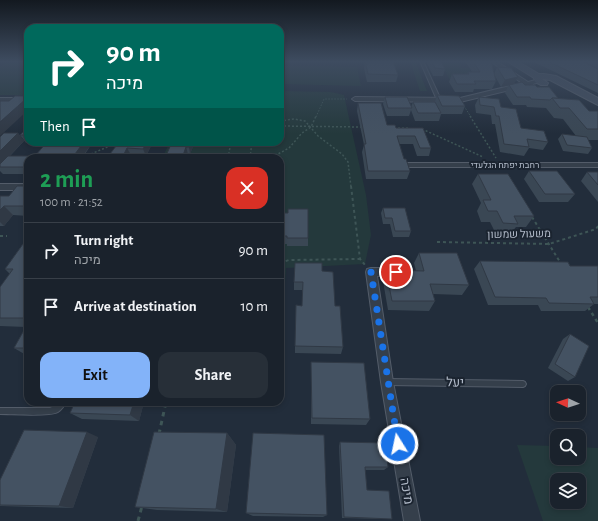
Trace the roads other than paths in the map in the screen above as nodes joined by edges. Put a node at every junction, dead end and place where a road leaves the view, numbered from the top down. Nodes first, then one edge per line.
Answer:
1 (432, 85) edge
2 (522, 85) edge
3 (553, 85) edge
4 (555, 85) edge
5 (355, 99) road end
6 (0, 100) edge
7 (24, 100) edge
8 (439, 100) junction
9 (598, 102) edge
10 (598, 106) edge
11 (411, 165) dead end
12 (598, 165) edge
13 (0, 187) edge
14 (24, 187) edge
15 (396, 272) edge
16 (387, 382) junction
17 (523, 384) dead end
18 (59, 406) edge
19 (0, 411) edge
20 (412, 521) edge

1 - 8 lane
2 - 8 street
3 - 10 street
4 - 9 street
5 - 8 street
6 - 7 street
11 - 12 street, רחבת יפתח הגלעדי
13 - 14 street
15 - 16 street, מיכה
16 - 17 lane, יעל
16 - 20 street, מיכה
18 - 19 lane

